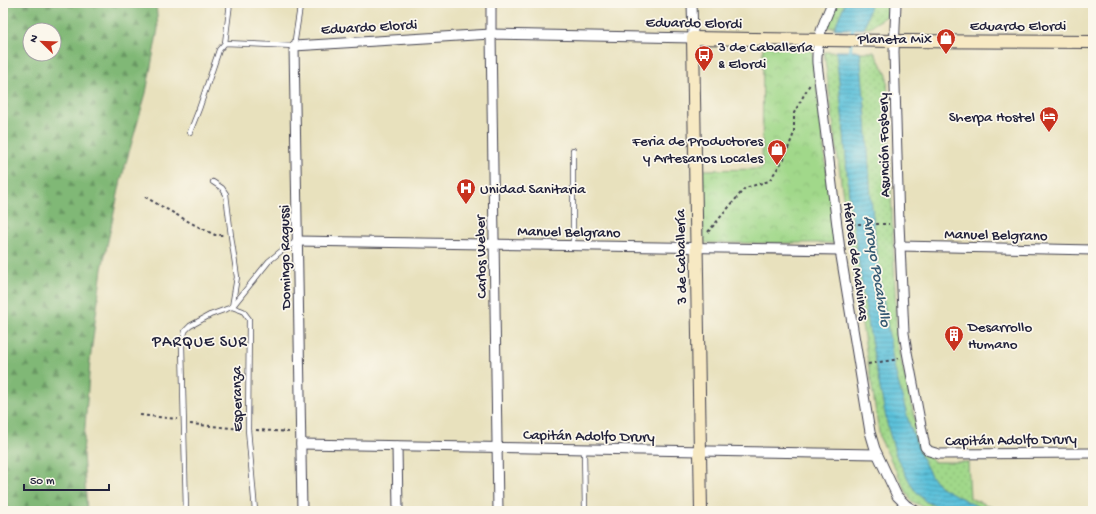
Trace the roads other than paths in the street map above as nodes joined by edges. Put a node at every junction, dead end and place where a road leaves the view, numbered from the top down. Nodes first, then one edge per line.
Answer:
1 (230, 3) edge
2 (300, 3) edge
3 (491, 3) edge
4 (692, 3) edge
5 (832, 3) edge
6 (896, 3) edge
7 (491, 34) junction
8 (693, 38) junction
9 (824, 40) junction
10 (895, 41) junction
11 (1093, 42) edge
12 (225, 43) junction
13 (294, 46) junction
14 (190, 132) dead end
15 (572, 150) dead end
16 (213, 182) dead end
17 (297, 241) junction
18 (494, 244) junction
19 (573, 245) junction
20 (899, 246) junction
21 (696, 248) junction
22 (840, 250) junction
23 (1093, 250) edge
24 (232, 307) junction
25 (301, 444) junction
26 (397, 446) junction
27 (497, 448) junction
28 (584, 449) junction
29 (700, 451) junction
30 (929, 452) joint
31 (1093, 452) edge
32 (877, 454) junction
33 (902, 507) edge
34 (186, 511) edge
35 (255, 511) edge
36 (302, 511) edge
37 (398, 511) edge
38 (498, 511) edge
39 (585, 511) edge
40 (701, 511) edge
41 (916, 511) edge

1 - 12 lane
2 - 13 lane, Domingo Ragussi
3 - 7 street, Carlos Weber
4 - 8 street, 3 de Caballería
5 - 9 street, Héroes de Malvinas
6 - 10 street, Asunción Fosbery
7 - 8 street, Eduardo Elordi
7 - 13 street, Eduardo Elordi
7 - 18 street, Carlos Weber
8 - 9 main road, Eduardo Elordi
8 - 21 main road, 3 de Caballería
9 - 10 main road, Eduardo Elordi
9 - 22 street, Héroes de Malvinas
10 - 11 main road, Eduardo Elordi
10 - 20 street, Asunción Fosbery
12 - 13 lane
12 - 14 lane
13 - 17 street, Domingo Ragussi
15 - 19 lane
16 - 24 lane
17 - 18 street, Manuel Belgrano
17 - 24 lane
17 - 25 street, Domingo Ragussi
18 - 19 street, Manuel Belgrano
18 - 27 street, Carlos Weber
19 - 21 street, Manuel Belgrano
20 - 23 street, Manuel Belgrano
20 - 30 street, Asunción Fosbery
21 - 22 street, Manuel Belgrano
21 - 29 main road, 3 de Caballería
22 - 32 street, Héroes de Malvinas
24 - 34 lane
24 - 35 lane, Esperanza
25 - 26 street, Capitán Adolfo Drury
25 - 36 street, Domingo Ragussi
26 - 27 street, Capitán Adolfo Drury
26 - 37 street
27 - 28 street, Capitán Adolfo Drury
27 - 38 street, Carlos Weber
28 - 29 street, Capitán Adolfo Drury
28 - 39 lane
29 - 32 street, Capitán Adolfo Drury
29 - 40 main road, 3 de Caballería
30 - 31 street, Capitán Adolfo Drury
32 - 33 street, Héroes de Malvinas
33 - 41 street, Héroes de Malvinas

